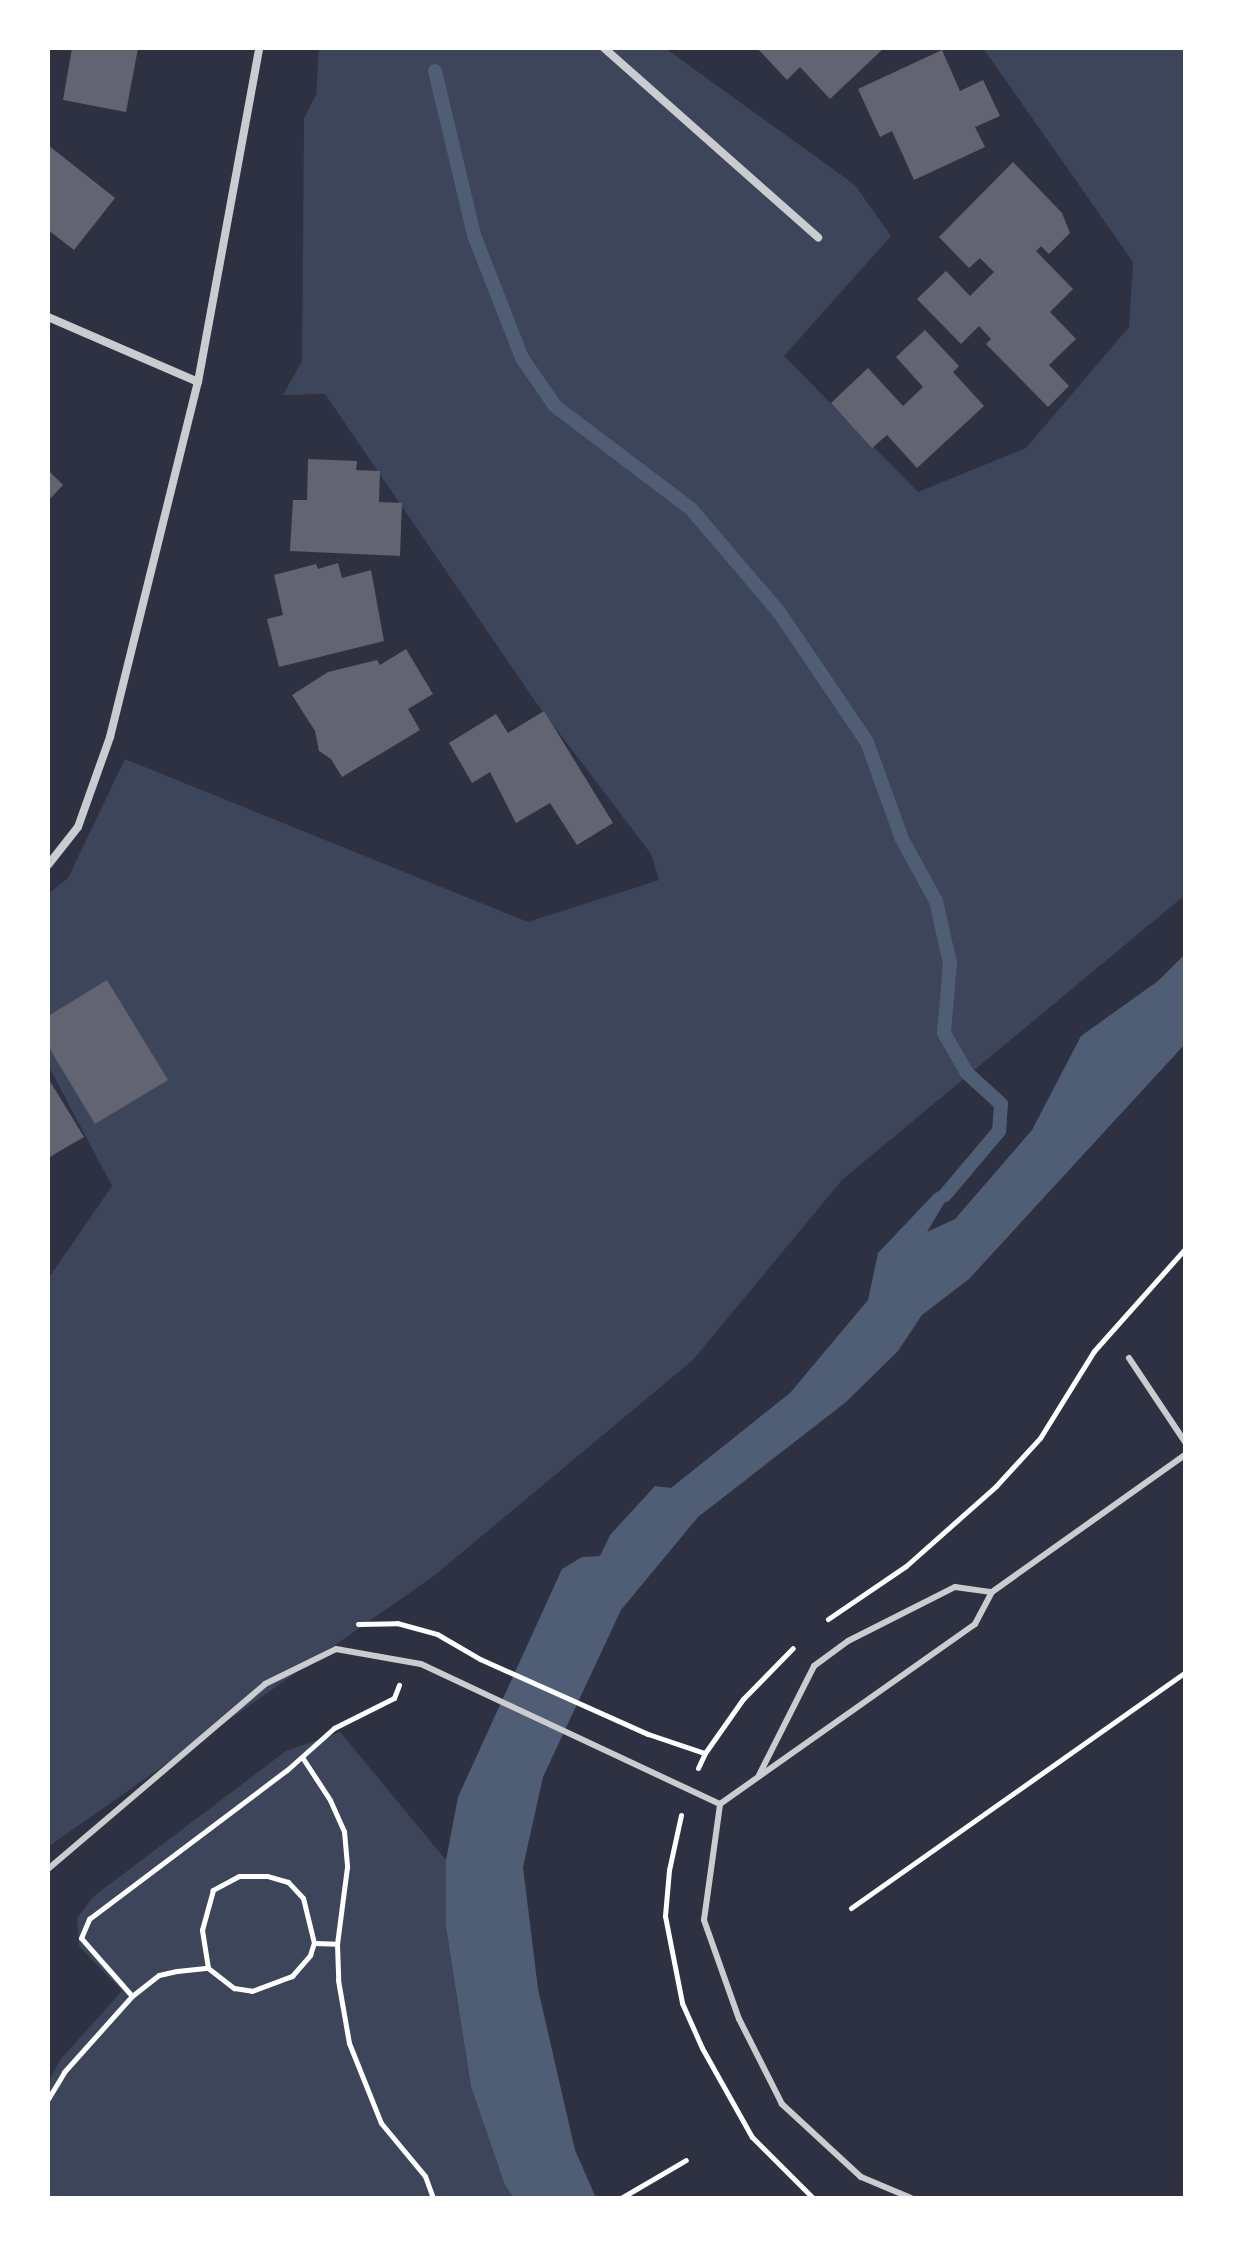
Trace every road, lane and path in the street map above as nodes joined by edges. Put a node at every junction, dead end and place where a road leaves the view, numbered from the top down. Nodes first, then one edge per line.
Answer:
1 (259, 48) edge
2 (604, 48) edge
3 (818, 237) dead end
4 (48, 317) edge
5 (198, 382) junction
6 (48, 865) edge
7 (1129, 1358) dead end
8 (1185, 1442) edge
9 (1185, 1455) edge
10 (992, 1592) junction
11 (480, 1659) dead end
12 (1185, 1672) edge
13 (399, 1684) dead end
14 (705, 1753) dead end
15 (302, 1757) junction
16 (757, 1779) junction
17 (720, 1804) junction
18 (48, 1869) edge
19 (851, 1908) dead end
20 (314, 1943) junction
21 (337, 1944) junction
22 (208, 1968) junction
23 (132, 1996) junction
24 (48, 2099) edge
25 (686, 2160) dead end
26 (433, 2198) edge
27 (621, 2198) edge
28 (911, 2198) edge

1 - 5 street
2 - 3 street
4 - 5 street
5 - 6 street
7 - 8 lane
9 - 10 lane
10 - 16 lane
10 - 16 lane
11 - 14 path
12 - 19 path
13 - 15 path
15 - 21 path
15 - 23 path
16 - 17 lane
17 - 18 lane
17 - 28 lane
20 - 21 path
20 - 22 path
20 - 22 path
21 - 26 path
22 - 23 path
23 - 24 path
25 - 27 path

